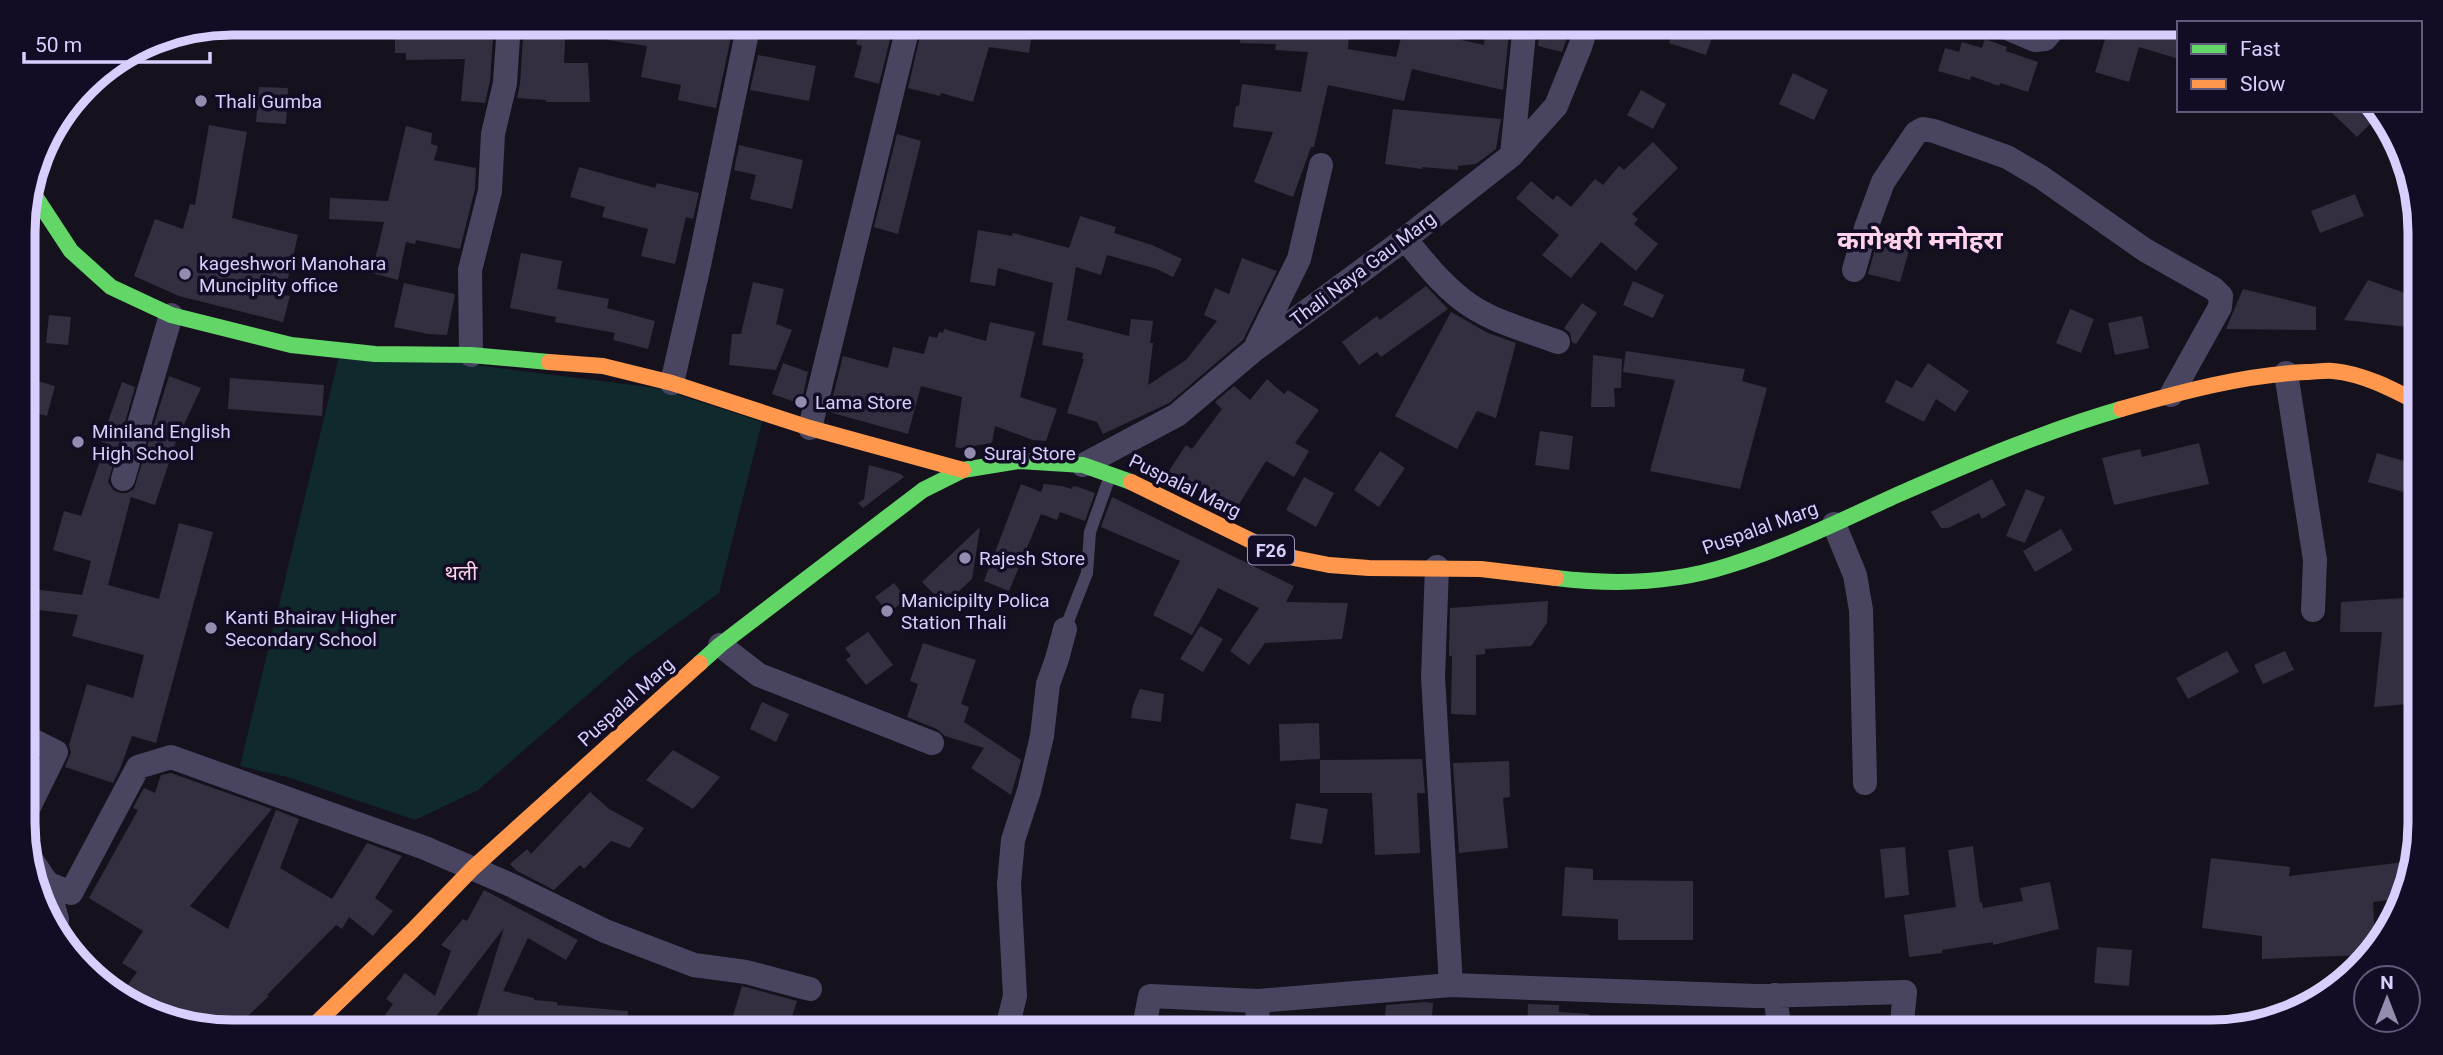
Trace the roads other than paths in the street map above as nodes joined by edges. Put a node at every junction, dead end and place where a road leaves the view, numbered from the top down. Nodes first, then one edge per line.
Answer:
1 (508, 35) edge
2 (746, 35) edge
3 (906, 35) edge
4 (1524, 35) edge
5 (1584, 35) edge
6 (2023, 35) edge
7 (2048, 35) edge
8 (1512, 155) junction
9 (1321, 165) dead end
10 (38, 201) edge
11 (1405, 239) junction
12 (1854, 271) dead end
13 (171, 315) junction
14 (1558, 342) dead end
15 (1254, 350) junction
16 (471, 355) junction
17 (2286, 373) junction
18 (672, 383) junction
19 (2171, 395) junction
20 (2408, 397) edge
21 (810, 428) junction
22 (1083, 465) junction
23 (963, 470) junction
24 (1111, 473) junction
25 (123, 479) dead end
26 (1834, 524) junction
27 (1437, 567) junction
28 (2313, 610) dead end
29 (1065, 629) joint
30 (720, 645) junction
31 (35, 742) edge
32 (932, 743) dead end
33 (1865, 783) dead end
34 (35, 793) edge
35 (473, 868) junction
36 (43, 877) edge
37 (47, 883) junction
38 (53, 904) edge
39 (1451, 985) junction
40 (810, 989) dead end
41 (1775, 995) junction
42 (1258, 1001) junction
43 (319, 1020) edge
44 (1009, 1020) edge
45 (1145, 1020) edge
46 (1257, 1020) edge
47 (1778, 1020) edge
48 (1903, 1020) edge

1 - 16 street
2 - 18 street
3 - 21 street
4 - 8 street
5 - 8 street, Thali Naya Gau Marg
6 - 7 street
8 - 11 street, Thali Naya Gau Marg
9 - 15 street
10 - 13 main road
11 - 14 street
11 - 15 street, Thali Naya Gau Marg
12 - 19 street
13 - 16 main road
13 - 25 street
15 - 22 street, Thali Naya Gau Marg
16 - 18 main road
17 - 19 main road, Puspalal Marg / F26
17 - 20 main road, Puspalal Marg / F26
17 - 28 street
18 - 21 main road
19 - 26 main road, Puspalal Marg / F26
21 - 23 main road
22 - 23 main road, Puspalal Marg / F26
22 - 24 main road, Puspalal Marg / F26
23 - 30 main road, Puspalal Marg / F26
24 - 27 main road, Puspalal Marg / F26
24 - 29 lane
26 - 27 main road, Puspalal Marg / F26
26 - 33 street
27 - 39 street
29 - 44 street
30 - 32 street
30 - 35 main road, Puspalal Marg / F26
31 - 34 street
35 - 37 street
35 - 40 street
35 - 43 main road, Puspalal Marg / F26
36 - 37 street
37 - 38 street
39 - 41 street
39 - 42 street
41 - 47 street
41 - 48 street
42 - 45 street
42 - 46 street

